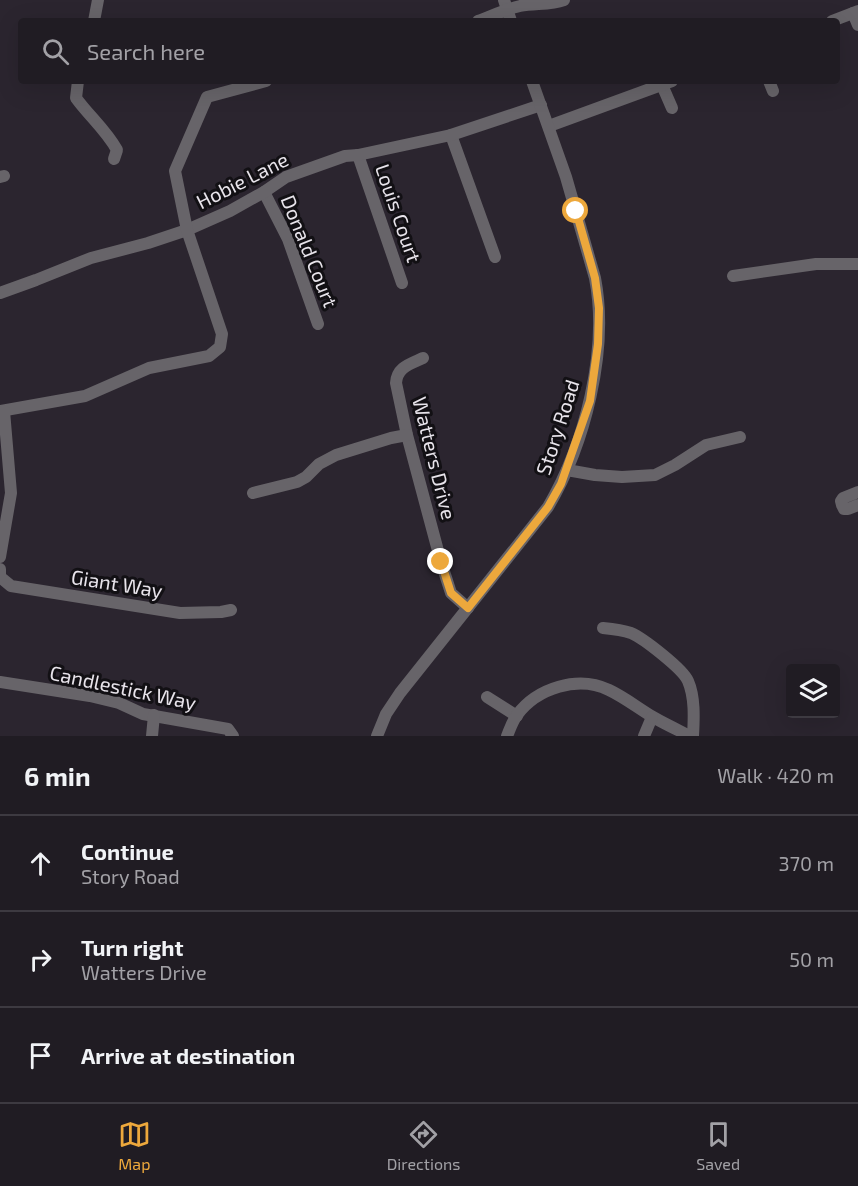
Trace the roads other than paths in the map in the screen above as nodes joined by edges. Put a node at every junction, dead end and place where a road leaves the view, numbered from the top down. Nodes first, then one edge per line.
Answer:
1 (98, 0) edge
2 (564, 0) edge
3 (507, 11) edge
4 (856, 12) edge
5 (95, 18) edge
6 (487, 18) edge
7 (839, 18) edge
8 (858, 25) edge
9 (78, 84) edge
10 (255, 84) edge
11 (533, 84) edge
12 (664, 84) edge
13 (667, 84) edge
14 (541, 105) junction
15 (672, 108) dead end
16 (549, 126) junction
17 (451, 135) junction
18 (358, 155) junction
19 (114, 159) dead end
20 (264, 192) junction
21 (187, 230) junction
22 (495, 257) dead end
23 (858, 264) edge
24 (733, 276) dead end
25 (402, 283) dead end
26 (0, 293) edge
27 (318, 324) dead end
28 (423, 358) dead end
29 (2, 411) edge
30 (407, 435) junction
31 (740, 437) dead end
32 (567, 470) junction
33 (858, 492) edge
34 (253, 493) dead end
35 (858, 505) edge
36 (0, 557) edge
37 (0, 569) edge
38 (0, 577) edge
39 (468, 608) junction
40 (231, 610) dead end
41 (603, 628) dead end
42 (0, 682) edge
43 (487, 697) dead end
44 (154, 716) junction
45 (517, 716) junction
46 (652, 717) junction
47 (152, 736) edge
48 (233, 736) edge
49 (377, 736) edge
50 (507, 736) edge
51 (644, 736) edge
52 (692, 736) edge

1 - 5 street
2 - 3 street
3 - 6 street
4 - 7 street
4 - 8 street
9 - 19 street
10 - 21 street
11 - 14 street, Story Road
12 - 16 street
13 - 15 street
14 - 16 street, Story Road
14 - 17 street, Hobie Lane
16 - 32 street, Story Road
17 - 18 street, Hobie Lane
17 - 22 street
18 - 20 street, Hobie Lane
18 - 25 street, Louis Court
20 - 21 street, Hobie Lane
20 - 27 street, Donald Court
21 - 26 street, Hobie Lane
21 - 29 street
23 - 24 street
28 - 30 street, Watters Drive
29 - 36 street
30 - 34 street
30 - 39 street, Watters Drive
31 - 32 street
32 - 39 street, Story Road
33 - 35 street
37 - 38 street
38 - 40 street, Giant Way
39 - 49 street, Story Road
41 - 52 street
42 - 44 street, Candlestick Way
43 - 45 street
44 - 47 street
44 - 48 street, Candlestick Way
45 - 46 street
45 - 50 street
46 - 51 street
46 - 52 street

